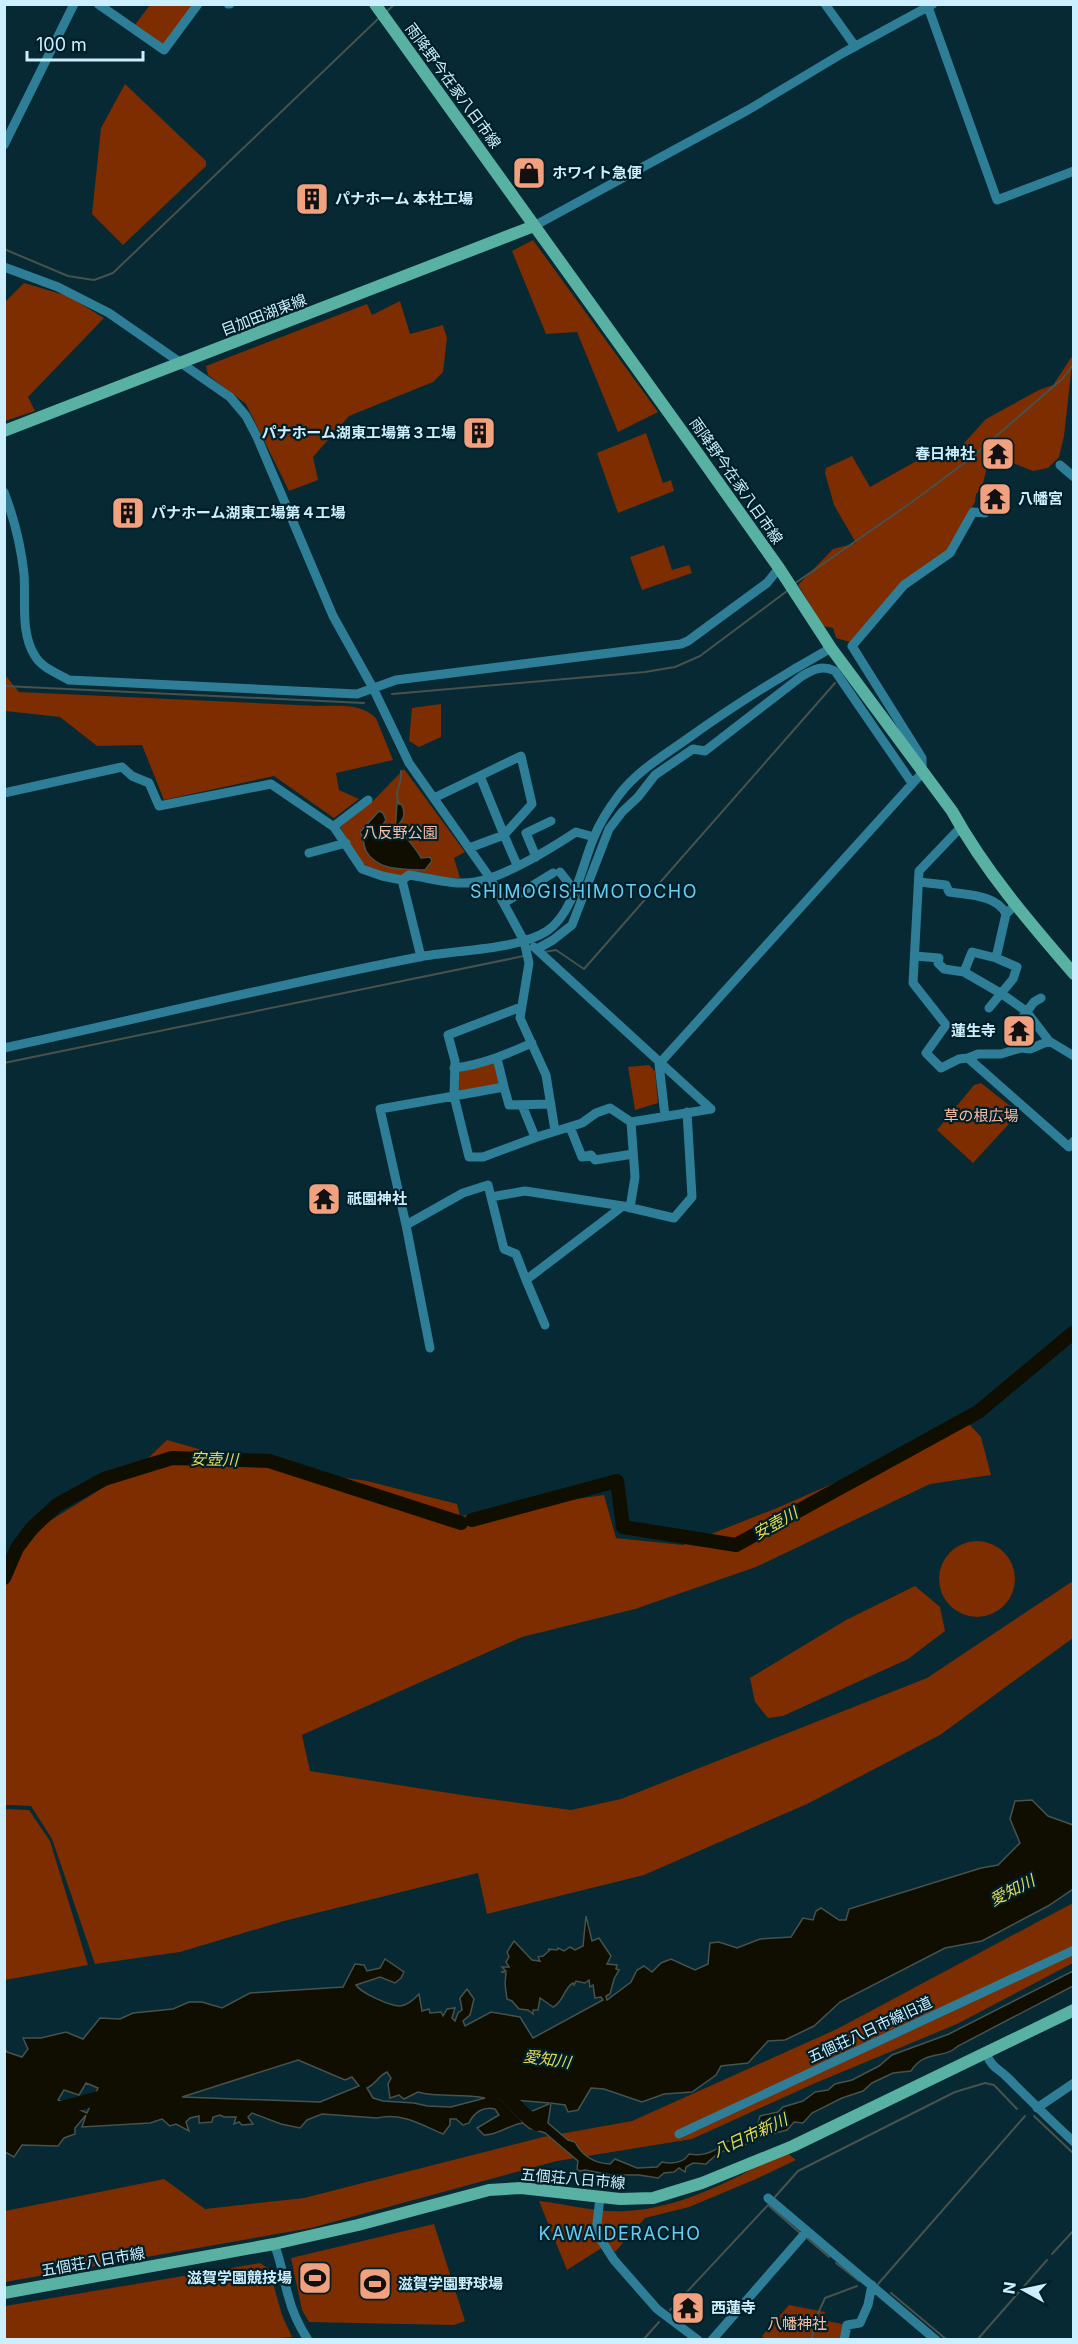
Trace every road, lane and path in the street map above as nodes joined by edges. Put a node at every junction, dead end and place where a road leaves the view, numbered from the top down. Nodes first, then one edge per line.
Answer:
1 (74, 4) edge
2 (98, 4) edge
3 (198, 4) edge
4 (825, 4) edge
5 (375, 6) edge
6 (930, 6) edge
7 (855, 46) junction
8 (4, 145) edge
9 (1074, 171) edge
10 (534, 226) junction
11 (4, 267) edge
12 (182, 364) junction
13 (4, 431) edge
14 (1060, 465) dead end
15 (1074, 477) edge
16 (4, 492) edge
17 (985, 513) dead end
18 (779, 568) junction
19 (831, 648) junction
20 (373, 688) junction
21 (922, 773) junction
22 (480, 776) junction
23 (912, 783) junction
24 (4, 793) edge
25 (434, 798) junction
26 (368, 800) dead end
27 (551, 821) dead end
28 (334, 826) junction
29 (961, 827) junction
30 (504, 835) junction
31 (594, 837) junction
32 (346, 843) junction
33 (469, 848) junction
34 (309, 853) dead end
35 (536, 856) junction
36 (518, 865) junction
37 (490, 878) junction
38 (402, 880) junction
39 (919, 882) junction
40 (574, 890) junction
41 (504, 903) junction
42 (1010, 909) junction
43 (524, 941) junction
44 (537, 949) junction
45 (915, 956) junction
46 (421, 957) junction
47 (996, 958) junction
48 (964, 972) junction
49 (1074, 974) edge
50 (1002, 994) junction
51 (1041, 998) dead end
52 (521, 1007) junction
53 (989, 1008) dead end
54 (1026, 1011) junction
55 (1013, 1030) dead end
56 (1049, 1041) junction
57 (532, 1043) junction
58 (4, 1048) edge
59 (1074, 1056) edge
60 (497, 1058) junction
61 (969, 1058) junction
62 (659, 1064) junction
63 (454, 1068) junction
64 (504, 1087) junction
65 (454, 1096) junction
66 (551, 1104) junction
67 (522, 1105) junction
68 (687, 1112) junction
69 (665, 1116) junction
70 (631, 1122) junction
71 (570, 1127) junction
72 (555, 1131) junction
73 (535, 1137) junction
74 (1074, 1141) edge
75 (633, 1154) junction
76 (491, 1197) junction
77 (626, 1207) junction
78 (406, 1225) junction
79 (526, 1280) junction
80 (545, 1325) dead end
81 (430, 1348) dead end
82 (1074, 1950) edge
83 (1074, 2010) edge
84 (986, 2054) junction
85 (1074, 2083) edge
86 (1037, 2108) junction
87 (679, 2134) dead end
88 (1074, 2142) edge
89 (600, 2197) junction
90 (768, 2198) dead end
91 (807, 2231) junction
92 (274, 2244) junction
93 (872, 2285) junction
94 (4, 2293) edge
95 (308, 2340) edge
96 (698, 2340) edge
97 (712, 2340) edge
98 (844, 2340) edge
99 (936, 2340) edge

1 - 8 street
2 - 3 street
4 - 7 street
5 - 10 main road, 雨降野今在家八日市線
6 - 7 street
6 - 9 street
7 - 10 street
10 - 12 main road, 目加田湖東線
10 - 18 main road, 雨降野今在家八日市線
11 - 12 street
12 - 13 main road, 目加田湖東線
12 - 20 street
14 - 15 street
16 - 20 street
17 - 21 street
18 - 19 main road, 雨降野今在家八日市線
18 - 20 street
19 - 21 main road, 雨降野今在家八日市線
19 - 31 street
20 - 25 street
21 - 23 street
21 - 29 main road, 雨降野今在家八日市線
22 - 25 street
22 - 30 street
22 - 30 street
23 - 44 street
23 - 62 street
24 - 28 street
25 - 33 street
26 - 28 street
27 - 35 street
28 - 32 street
29 - 39 street
29 - 42 main road, 雨降野今在家八日市線
30 - 33 street
30 - 36 street
31 - 35 street
31 - 40 street
32 - 34 street
32 - 38 street
33 - 37 street
35 - 36 street
36 - 37 street
37 - 38 street
37 - 41 street
38 - 46 street
39 - 42 street
39 - 45 street
40 - 41 street
40 - 43 street
41 - 43 street
42 - 47 street
42 - 49 main road, 雨降野今在家八日市線
43 - 44 street
43 - 46 street
43 - 52 street
44 - 62 street
45 - 48 street
45 - 61 street
46 - 58 street
47 - 48 street
47 - 50 street
48 - 50 street
50 - 53 street
50 - 54 street
51 - 54 street
52 - 57 street
52 - 63 street
54 - 55 street
54 - 56 street
56 - 59 street
56 - 61 street
57 - 60 street
57 - 66 street
60 - 63 street
60 - 64 street
61 - 74 street
62 - 68 street
62 - 69 street
63 - 65 street
64 - 65 street
64 - 67 street
65 - 73 street
65 - 78 street
66 - 67 street
66 - 72 street
67 - 73 street
68 - 69 street
68 - 77 street
69 - 70 street
70 - 71 street
70 - 75 street
71 - 72 street
71 - 75 street
72 - 73 street
75 - 77 street
76 - 77 street
76 - 78 street
76 - 79 street
77 - 79 street
78 - 81 street
79 - 80 street
82 - 87 street, 五個荘八日市線旧道
83 - 84 main road, 五個荘八日市線
84 - 86 street
84 - 89 main road, 五個荘八日市線
85 - 86 street
86 - 88 street
89 - 92 main road, 五個荘八日市線
89 - 96 street
90 - 91 street
91 - 93 street
91 - 97 street
92 - 94 main road, 五個荘八日市線
92 - 95 street
93 - 98 street
93 - 99 street

